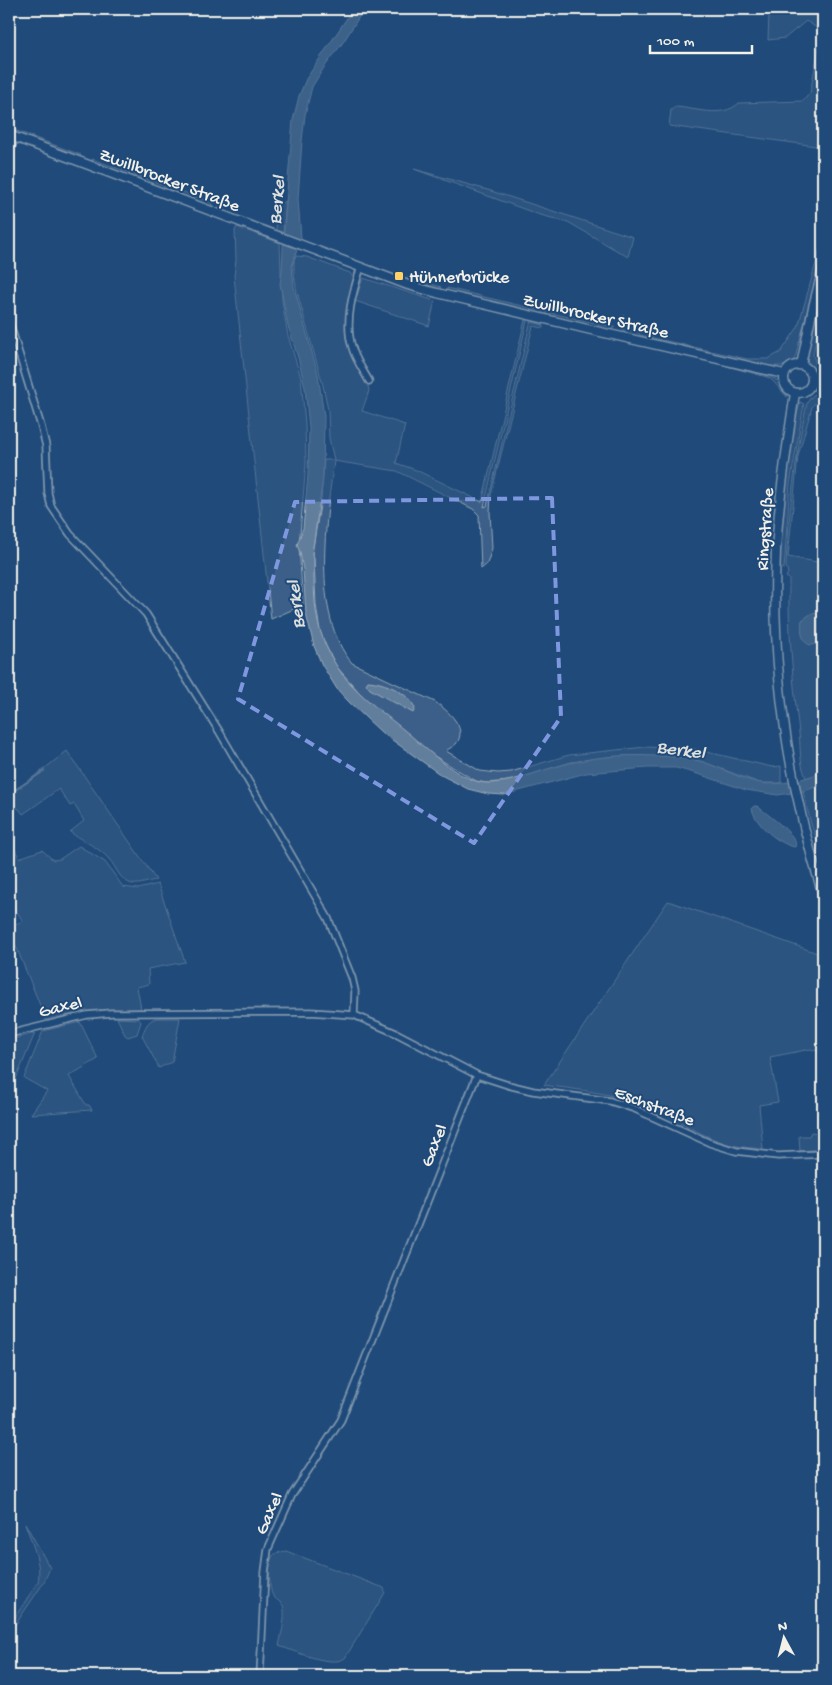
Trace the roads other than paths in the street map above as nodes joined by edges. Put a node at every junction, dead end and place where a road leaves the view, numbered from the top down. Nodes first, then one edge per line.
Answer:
1 (12, 136) edge
2 (9, 155) edge
3 (361, 267) junction
4 (823, 268) edge
5 (9, 321) edge
6 (801, 365) junction
7 (784, 374) junction
8 (369, 381) dead end
9 (812, 381) junction
10 (823, 384) edge
11 (795, 393) junction
12 (823, 895) edge
13 (354, 1015) junction
14 (9, 1034) edge
15 (477, 1075) junction
16 (823, 1154) edge
17 (260, 1676) edge

1 - 2 street
1 - 3 main road, Zwillbrocker Straße
3 - 7 main road, Zwillbrocker Straße
3 - 8 street
4 - 6 main road
5 - 13 street
6 - 7 main road
6 - 9 main road
7 - 11 main road
9 - 10 street
9 - 11 main road
11 - 12 main road, Ringstraße
13 - 14 street, Gaxel
13 - 15 street, Gaxel
15 - 16 street, Eschstraße
15 - 17 street, Gaxel

